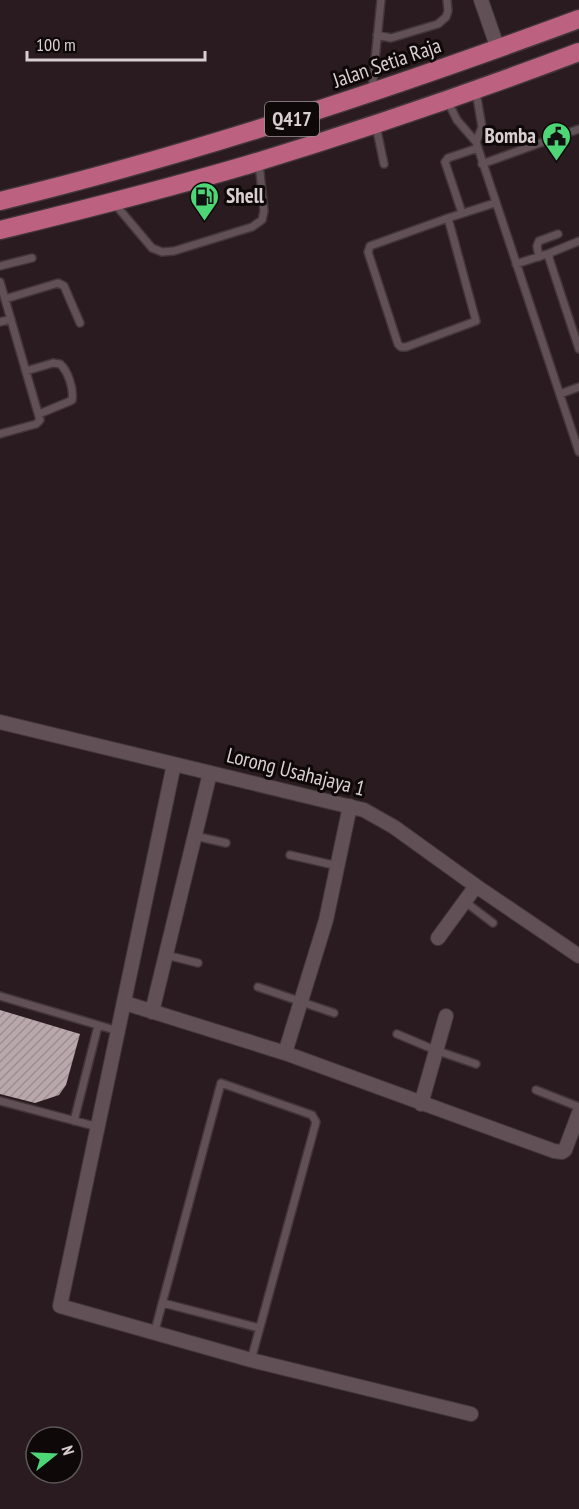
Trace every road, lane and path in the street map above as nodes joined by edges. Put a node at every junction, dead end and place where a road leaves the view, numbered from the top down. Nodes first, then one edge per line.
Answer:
1 (381, 0) edge
2 (447, 0) edge
3 (482, 0) edge
4 (579, 20) edge
5 (377, 35) junction
6 (498, 49) junction
7 (579, 52) edge
8 (476, 90) junction
9 (371, 93) junction
10 (447, 100) junction
11 (375, 123) junction
12 (579, 129) edge
13 (477, 145) junction
14 (259, 161) junction
15 (384, 164) dead end
16 (482, 164) junction
17 (0, 201) edge
18 (112, 202) junction
19 (495, 203) junction
20 (462, 213) junction
21 (448, 218) junction
22 (0, 230) edge
23 (558, 234) dead end
24 (579, 241) edge
25 (550, 253) junction
26 (539, 257) junction
27 (32, 258) dead end
28 (516, 264) junction
29 (0, 266) edge
30 (0, 282) edge
31 (3, 297) edge
32 (11, 319) junction
33 (0, 322) edge
34 (80, 323) dead end
35 (579, 349) edge
36 (26, 371) junction
37 (579, 387) edge
38 (560, 394) junction
39 (39, 414) junction
40 (0, 434) edge
41 (579, 452) edge
42 (0, 722) edge
43 (174, 764) junction
44 (210, 773) junction
45 (350, 806) junction
46 (195, 836) junction
47 (226, 843) dead end
48 (290, 855) dead end
49 (338, 866) junction
50 (476, 886) junction
51 (464, 901) junction
52 (493, 923) dead end
53 (438, 938) dead end
54 (166, 956) junction
55 (579, 956) edge
56 (198, 963) dead end
57 (258, 987) dead end
58 (0, 996) edge
59 (300, 1002) junction
60 (125, 1003) junction
61 (152, 1012) junction
62 (334, 1013) dead end
63 (446, 1016) dead end
64 (98, 1026) junction
65 (119, 1031) junction
66 (397, 1034) dead end
67 (435, 1050) junction
68 (285, 1053) junction
69 (476, 1064) dead end
70 (536, 1090) dead end
71 (0, 1101) edge
72 (421, 1104) junction
73 (579, 1107) edge
74 (579, 1113) edge
75 (74, 1121) junction
76 (98, 1127) junction
77 (163, 1303) junction
78 (259, 1328) junction
79 (154, 1334) junction
80 (251, 1360) junction
81 (471, 1414) dead end

1 - 5 lane
2 - 5 lane
3 - 6 street
4 - 6 highway, Jalan Setia Raja / Q417
5 - 9 lane
6 - 9 highway, Jalan Setia Raja / Q417
7 - 8 highway, Q417
8 - 10 highway, Q417
8 - 13 lane
9 - 17 highway, Jalan Setia Raja / Q417
10 - 11 highway, Q417
10 - 13 lane
11 - 14 highway, Q417
11 - 15 lane
12 - 16 lane
13 - 16 lane
13 - 20 lane
14 - 18 highway, Q417
14 - 18 lane
16 - 19 lane
18 - 22 highway, Q417
19 - 20 lane
19 - 28 lane
20 - 21 lane
21 - 21 lane
23 - 26 lane
24 - 25 lane
25 - 26 lane
25 - 35 lane
26 - 28 lane
27 - 29 lane
28 - 38 lane
30 - 31 lane
31 - 32 lane
31 - 34 lane
32 - 33 lane
32 - 36 lane
36 - 39 lane
36 - 39 lane
37 - 38 lane
38 - 41 lane
39 - 40 lane
42 - 43 street, Lorong Usahajaya 1
43 - 44 street, Lorong Usahajaya 1
43 - 60 street
44 - 45 street, Lorong Usahajaya 1
44 - 46 street
45 - 49 street
45 - 50 street, Lorong Usahajaya 1
46 - 47 lane
46 - 54 street
48 - 49 lane
49 - 59 street
50 - 51 street
50 - 55 street, Lorong Usahajaya 1
51 - 52 lane
51 - 53 street
54 - 56 lane
54 - 61 street
57 - 59 lane
58 - 64 lane
59 - 62 lane
59 - 68 street
60 - 61 street
60 - 65 street
61 - 68 street
63 - 67 street
64 - 65 lane
64 - 75 lane
65 - 76 street
66 - 67 lane
67 - 69 lane
67 - 72 street
68 - 72 street
70 - 73 lane
71 - 75 lane
72 - 74 street
75 - 76 lane
76 - 79 street
77 - 78 lane
77 - 78 lane
77 - 79 lane
78 - 80 lane
79 - 80 street
80 - 81 street

